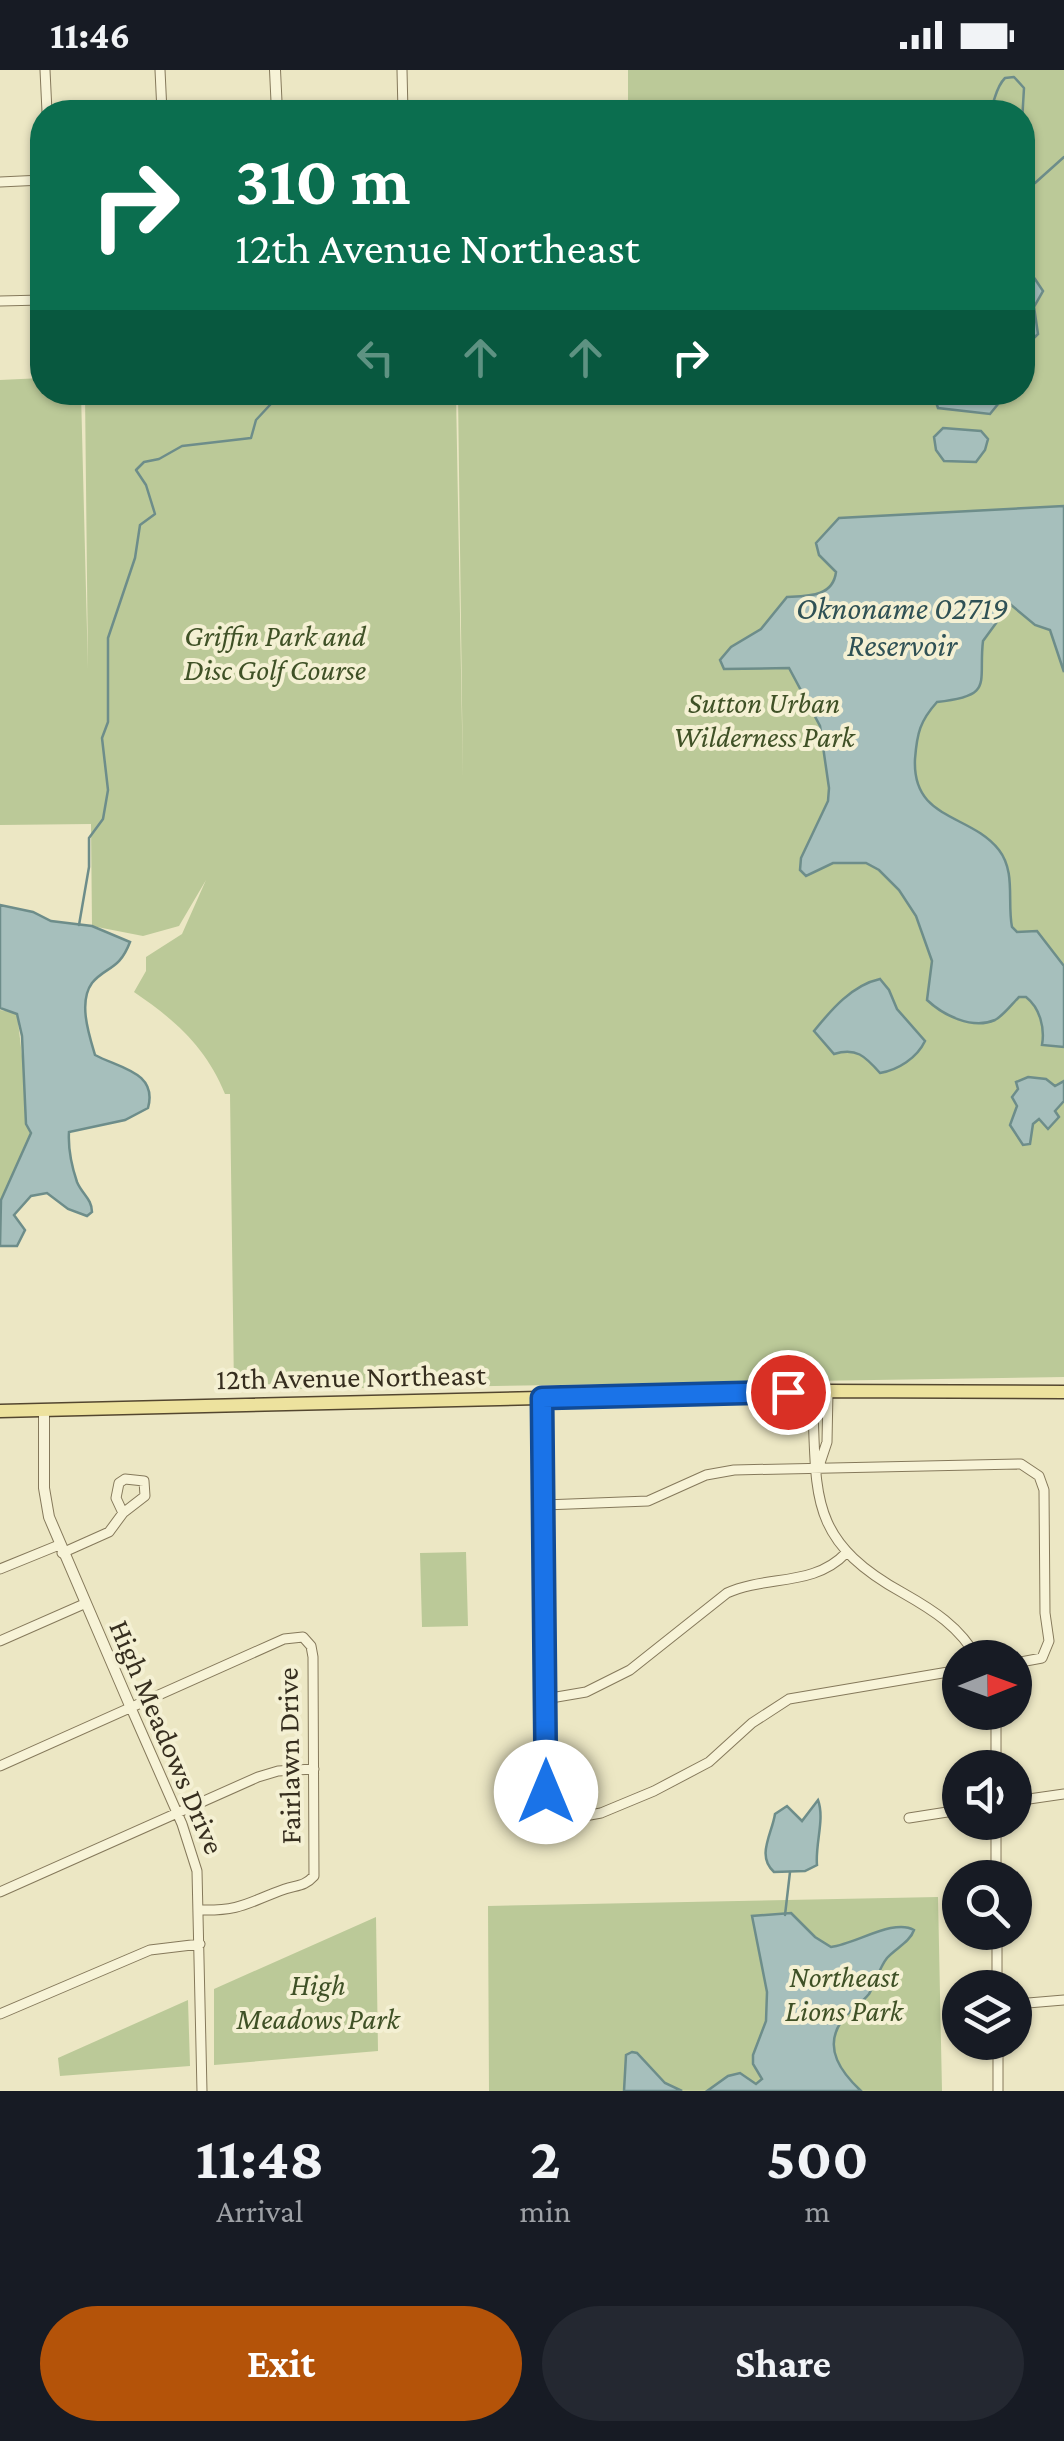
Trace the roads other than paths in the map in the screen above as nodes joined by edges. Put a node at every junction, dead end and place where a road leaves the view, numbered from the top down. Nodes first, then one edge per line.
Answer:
1 (45, 70) edge
2 (160, 70) edge
3 (275, 70) edge
4 (402, 70) edge
5 (46, 100) edge
6 (161, 100) edge
7 (276, 100) edge
8 (403, 100) edge
9 (30, 181) edge
10 (0, 182) edge
11 (0, 300) edge
12 (30, 300) edge
13 (812, 1391) junction
14 (828, 1391) junction
15 (1064, 1392) edge
16 (542, 1398) junction
17 (44, 1410) junction
18 (0, 1411) edge
19 (818, 1468) junction
20 (544, 1504) junction
21 (123, 1514) dead end
22 (60, 1549) junction
23 (846, 1553) junction
24 (0, 1569) edge
25 (84, 1604) junction
26 (670, 1622) dead end
27 (680, 1632) junction
28 (0, 1640) edge
29 (964, 1640) edge
30 (1032, 1660) edge
31 (942, 1673) edge
32 (545, 1699) junction
33 (131, 1708) junction
34 (0, 1766) edge
35 (314, 1769) junction
36 (1064, 1794) edge
37 (1032, 1799) edge
38 (177, 1813) junction
39 (942, 1813) edge
40 (909, 1818) dead end
41 (0, 1892) edge
42 (200, 1910) junction
43 (200, 1944) junction
44 (1064, 2000) edge
45 (1032, 2003) edge
46 (0, 2014) edge
47 (998, 2060) edge
48 (202, 2091) edge
49 (998, 2091) edge

1 - 5 street
2 - 6 street
3 - 7 street
4 - 8 street
9 - 10 street
11 - 12 street
13 - 14 main road, 12th Avenue Northeast
13 - 16 main road, 12th Avenue Northeast
13 - 19 street
14 - 15 main road, 12th Avenue Northeast
14 - 19 street
16 - 17 main road, 12th Avenue Northeast
16 - 20 street
17 - 18 main road, 12th Avenue Northeast
17 - 22 street, High Meadows Drive
19 - 20 street
19 - 23 street
19 - 30 street
20 - 32 street
21 - 22 street
22 - 24 street
22 - 25 street, High Meadows Drive
23 - 27 street
23 - 29 street
25 - 28 street
25 - 33 street, High Meadows Drive
26 - 27 street
27 - 32 street
31 - 32 street
33 - 34 street
33 - 35 street, Fairlawn Drive
33 - 38 street, High Meadows Drive
35 - 38 street
35 - 42 street, Fairlawn Drive
36 - 37 street
38 - 41 street
38 - 42 street, High Meadows Drive
39 - 40 street
42 - 43 street, High Meadows Drive
43 - 46 street
43 - 48 street, High Meadows Drive
44 - 45 street
47 - 49 street

